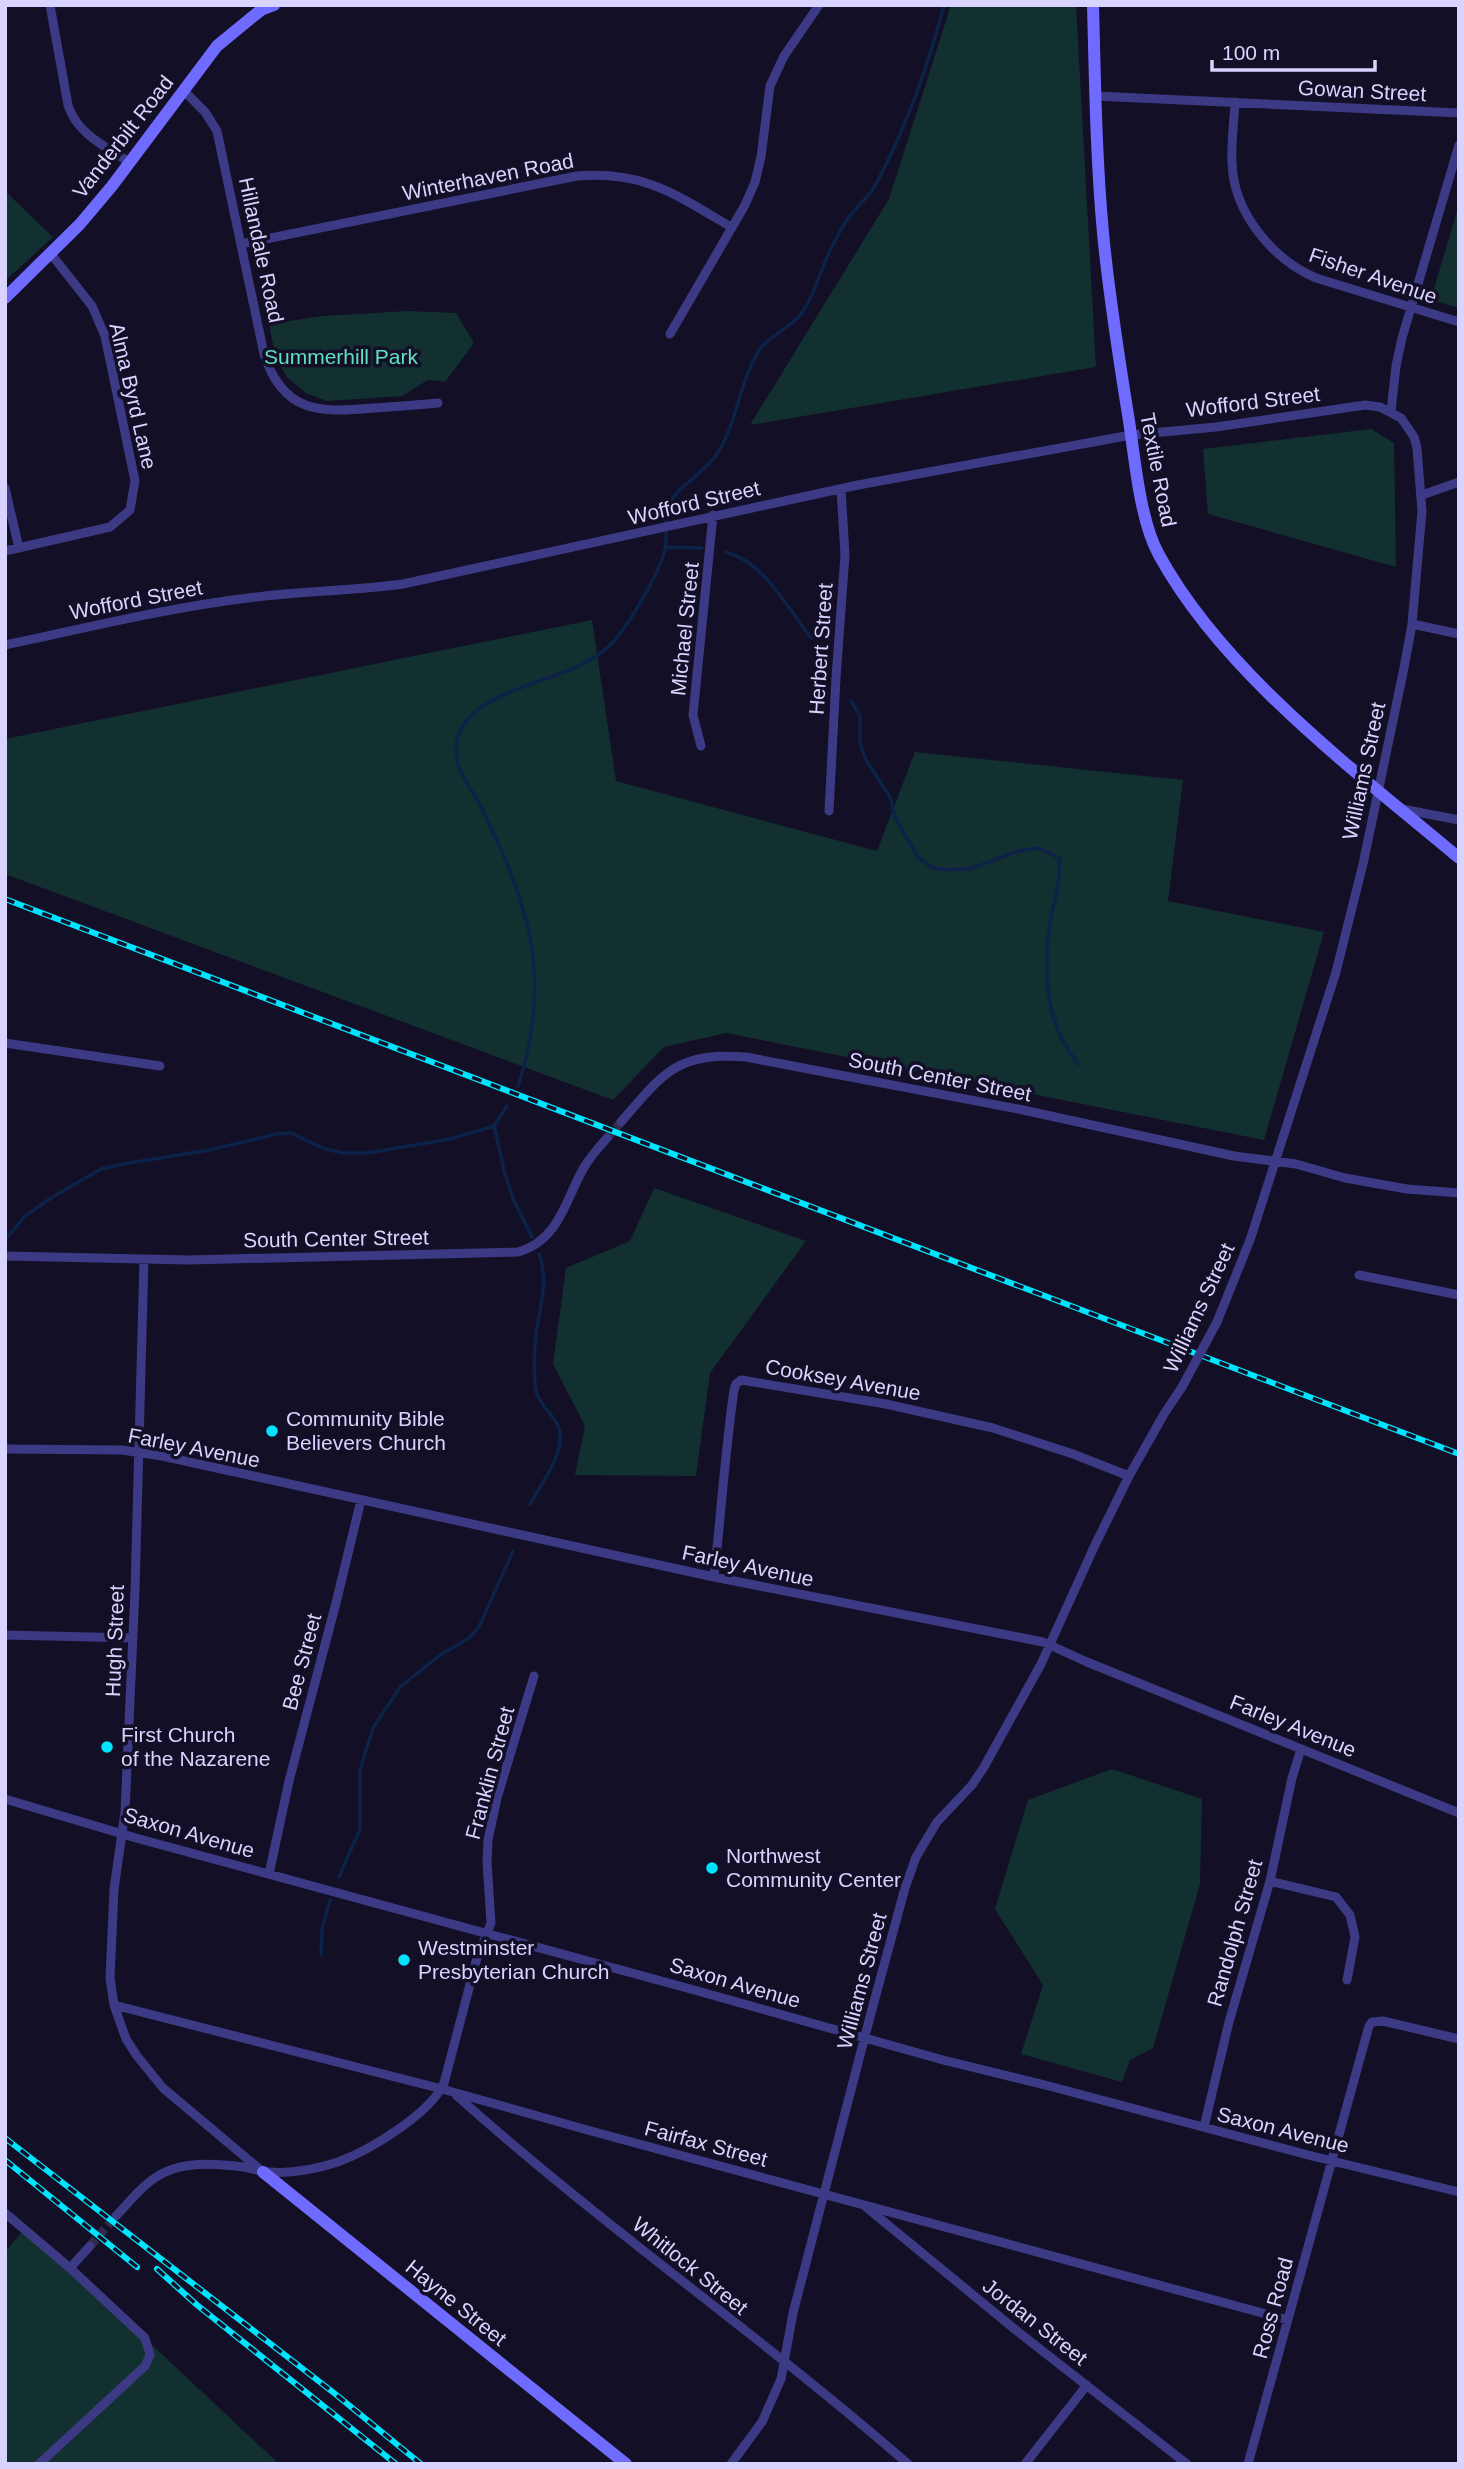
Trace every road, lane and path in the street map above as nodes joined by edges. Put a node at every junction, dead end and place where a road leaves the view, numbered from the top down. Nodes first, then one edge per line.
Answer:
1 (50, 5) edge
2 (272, 5) edge
3 (819, 5) edge
4 (1093, 5) edge
5 (183, 90) junction
6 (1095, 96) junction
7 (1235, 102) junction
8 (1459, 113) edge
9 (1459, 145) edge
10 (130, 162) junction
11 (731, 227) junction
12 (242, 244) junction
13 (51, 254) junction
14 (5, 298) edge
15 (1412, 308) junction
16 (1459, 322) edge
17 (670, 334) dead end
18 (438, 403) dead end
19 (1391, 411) junction
20 (1131, 435) junction
21 (1459, 482) edge
22 (5, 488) edge
23 (841, 489) junction
24 (1422, 495) junction
25 (713, 515) junction
26 (19, 548) junction
27 (5, 551) edge
28 (1412, 624) junction
29 (1459, 634) edge
30 (5, 645) edge
31 (701, 746) dead end
32 (1378, 790) junction
33 (1400, 808) junction
34 (829, 811) dead end
35 (1459, 820) edge
36 (1459, 858) edge
37 (5, 1043) edge
38 (160, 1066) dead end
39 (621, 1122) tunnel mouth
40 (607, 1138) tunnel mouth
41 (1275, 1161) junction
42 (1459, 1193) edge
43 (5, 1256) edge
44 (144, 1259) junction
45 (1359, 1276) dead end
46 (1459, 1295) edge
47 (5, 1449) edge
48 (138, 1452) junction
49 (1129, 1476) junction
50 (361, 1500) junction
51 (714, 1577) junction
52 (5, 1635) edge
53 (132, 1638) junction
54 (1050, 1645) junction
55 (534, 1676) dead end
56 (1301, 1749) junction
57 (5, 1799) edge
58 (1459, 1814) edge
59 (122, 1833) junction
60 (269, 1874) junction
61 (1270, 1881) junction
62 (486, 1933) junction
63 (1347, 1980) dead end
64 (114, 2005) junction
65 (864, 2038) junction
66 (1459, 2039) edge
67 (442, 2088) junction
68 (452, 2091) junction
69 (1203, 2127) junction
70 (1331, 2161) junction
71 (263, 2172) junction
72 (1459, 2192) edge
73 (825, 2195) junction
74 (863, 2205) junction
75 (5, 2213) edge
76 (116, 2216) tunnel mouth
77 (90, 2246) tunnel mouth
78 (70, 2268) junction
79 (1289, 2320) junction
80 (783, 2362) junction
81 (1087, 2385) junction
82 (39, 2464) edge
83 (626, 2464) edge
84 (731, 2464) edge
85 (908, 2464) edge
86 (1025, 2464) edge
87 (1187, 2464) edge
88 (1248, 2464) edge

1 - 10 street
2 - 5 street, Vanderbilt Road
3 - 11 street
4 - 6 street, Textile Road
5 - 10 street, Vanderbilt Road
5 - 12 street, Hillandale Road
6 - 7 street, Gowan Street
6 - 20 street, Textile Road
7 - 8 street, Gowan Street
7 - 15 street, Fisher Avenue
9 - 15 street
10 - 13 street, Vanderbilt Road
11 - 12 street, Winterhaven Road
11 - 17 street
12 - 18 street, Hillandale Road
13 - 14 street, Vanderbilt Road
13 - 26 street, Alma Byrd Lane
15 - 16 street, Fisher Avenue
15 - 19 street
19 - 20 street, Wofford Street
19 - 24 street, Williams Street
20 - 23 street, Wofford Street
20 - 32 street, Textile Road
21 - 24 street
22 - 26 street
23 - 25 street, Wofford Street
23 - 34 street, Herbert Street
24 - 28 street, Williams Street
25 - 30 street, Wofford Street
25 - 31 street, Michael Street
26 - 27 street, Alma Byrd Lane
28 - 29 street
28 - 32 street, Williams Street
32 - 33 street, Textile Road
32 - 41 street, Williams Street
33 - 35 street
33 - 36 street, Textile Road
37 - 38 street
39 - 41 street, South Center Street
40 - 44 street, South Center Street
41 - 42 street, South Center Street
41 - 49 street, Williams Street, bridge
43 - 44 street, South Center Street
44 - 48 street, Hugh Street
45 - 46 street
47 - 48 street, Farley Avenue
48 - 50 street, Farley Avenue
48 - 53 street, Hugh Street
49 - 51 street, Cooksey Avenue
49 - 54 street, Williams Street
50 - 51 street, Farley Avenue
50 - 60 street, Bee Street
51 - 54 street, Farley Avenue
52 - 53 street
53 - 59 street, Hugh Street
54 - 56 street, Farley Avenue
54 - 65 street, Williams Street
55 - 62 street, Franklin Street
56 - 58 street, Farley Avenue
56 - 61 street, Randolph Street
57 - 59 street, Saxon Avenue
59 - 60 street, Saxon Avenue
59 - 64 street, Hugh Street
60 - 62 street, Saxon Avenue
61 - 63 street
61 - 69 street, Randolph Street
62 - 65 street, Saxon Avenue
62 - 67 street, Franklin Street
64 - 67 street, Fairfax Street
64 - 71 street, Hugh Street
65 - 69 street, Saxon Avenue
65 - 73 street, Williams Street
66 - 70 street, Ross Road
67 - 68 street, Fairfax Street
67 - 71 street
68 - 73 street, Fairfax Street
68 - 80 street, Whitlock Street
69 - 70 street, Saxon Avenue
70 - 72 street, Saxon Avenue
70 - 79 street, Ross Road
71 - 76 street
71 - 83 street, Hayne Street
73 - 74 street, Fairfax Street
73 - 80 street, Williams Street
74 - 79 street, Fairfax Street
74 - 81 street, Jordan Street
75 - 78 street
77 - 78 street
78 - 82 street
79 - 88 street, Ross Road
80 - 84 street, Williams Street
80 - 85 street, Whitlock Street
81 - 86 street
81 - 87 street, Jordan Street

